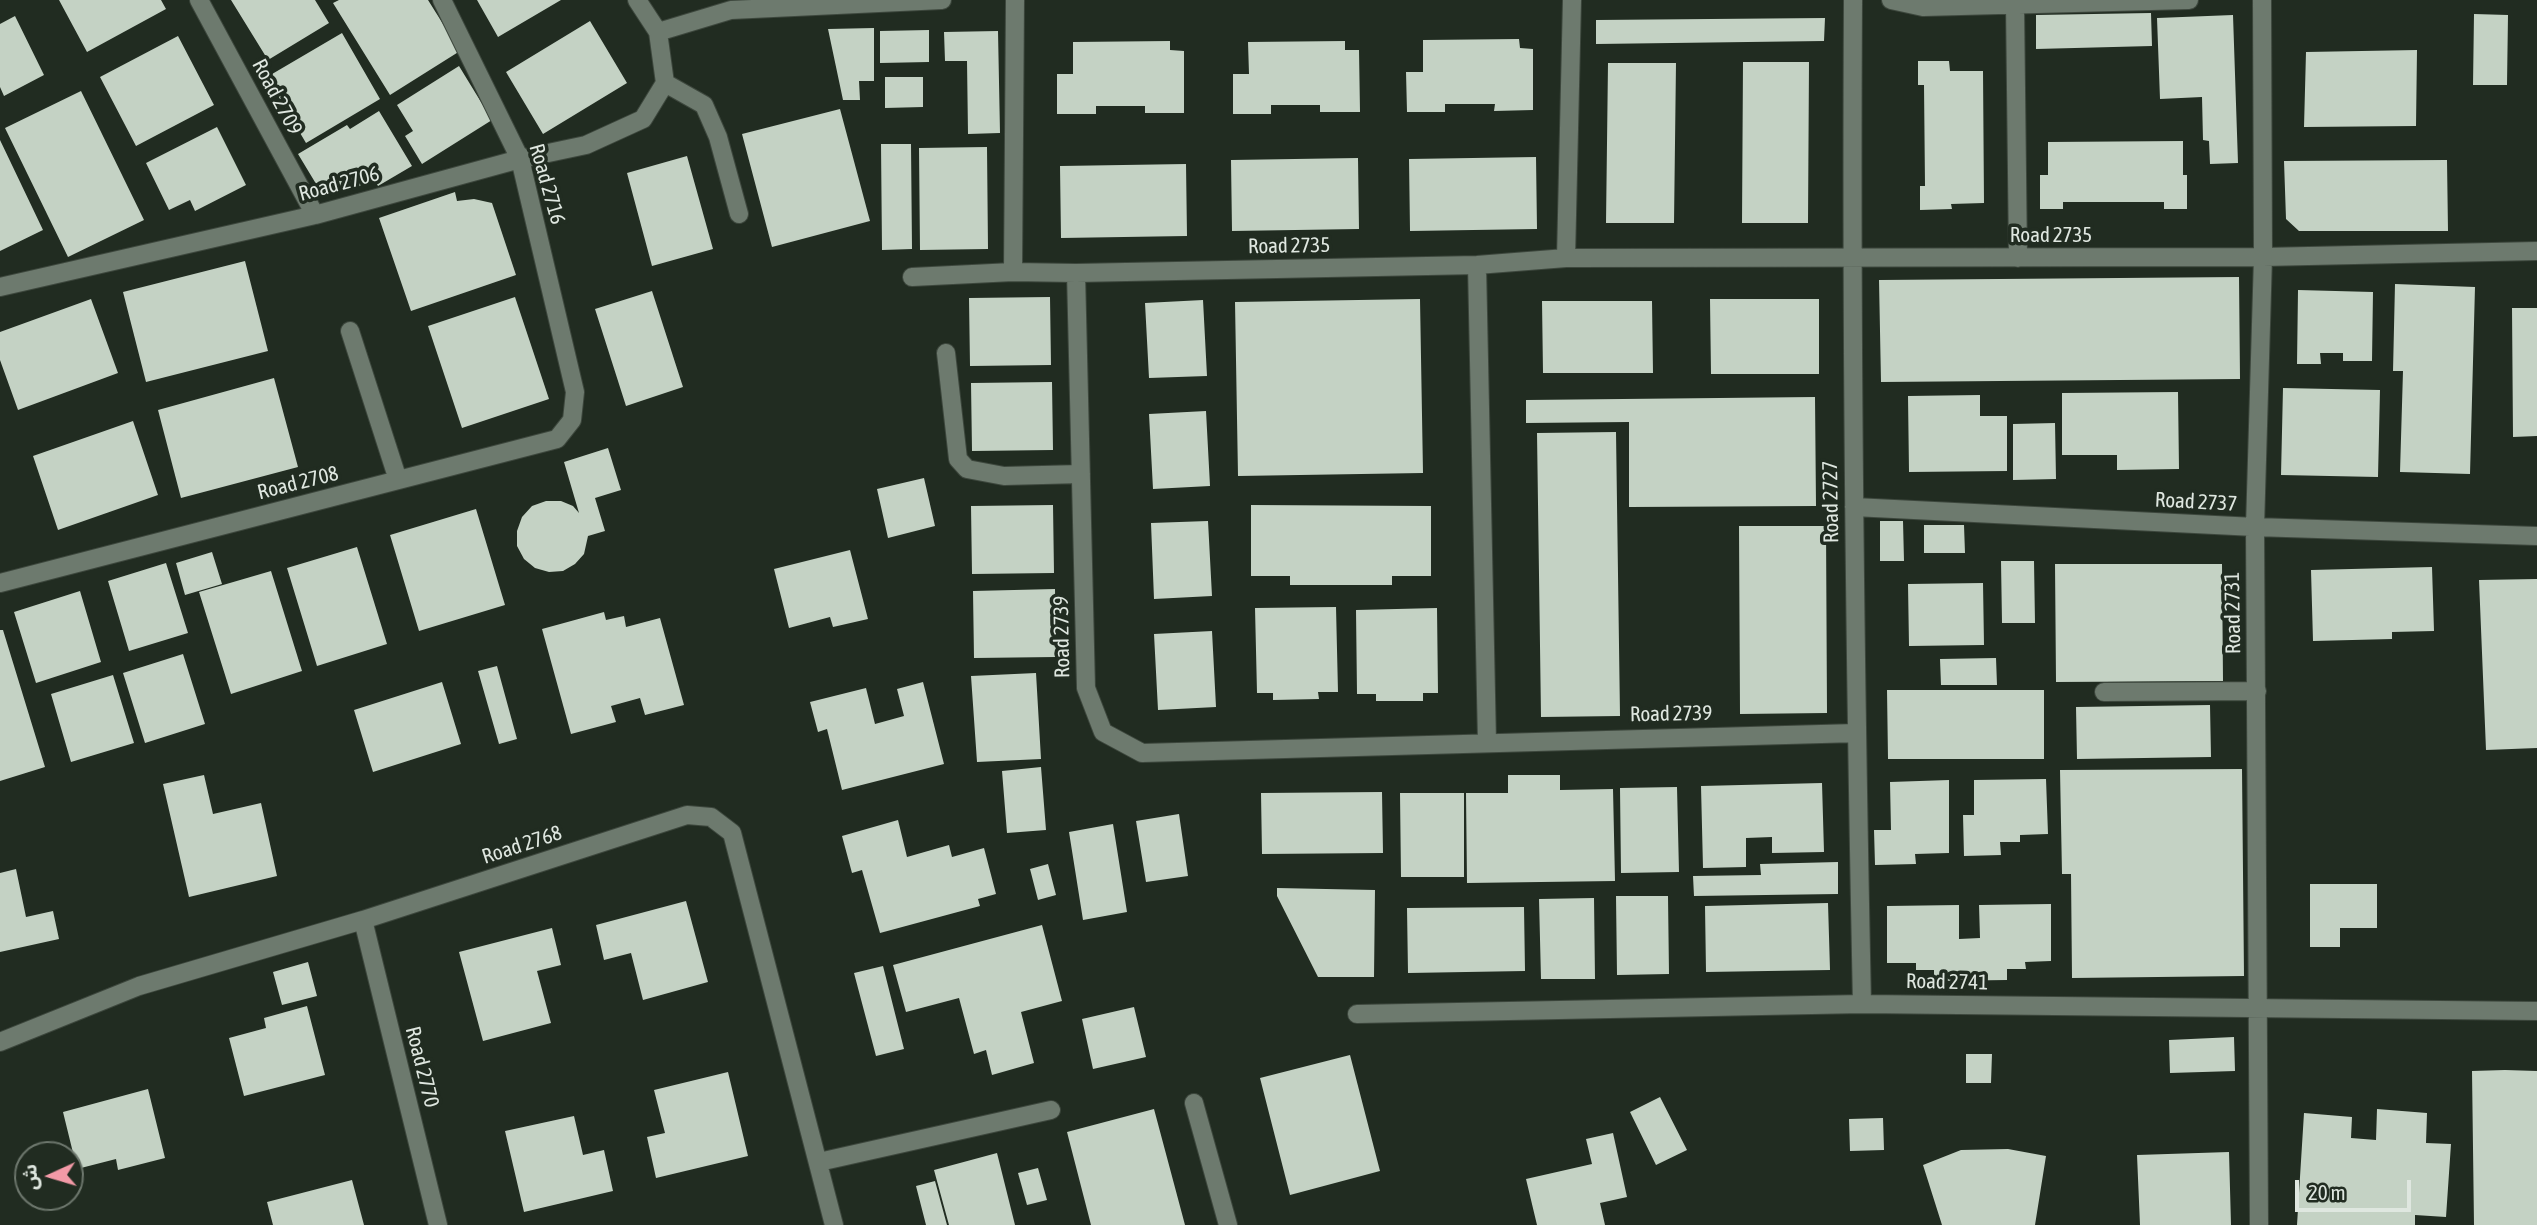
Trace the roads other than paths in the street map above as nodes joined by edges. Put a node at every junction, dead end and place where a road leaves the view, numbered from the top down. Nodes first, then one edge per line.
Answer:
1 (199, 0) edge
2 (442, 0) edge
3 (637, 0) edge
4 (942, 0) edge
5 (1015, 0) edge
6 (1572, 0) edge
7 (1853, 0) edge
8 (1891, 0) edge
9 (2189, 0) edge
10 (2262, 0) edge
11 (2015, 5) junction
12 (658, 32) junction
13 (665, 83) junction
14 (520, 159) junction
15 (739, 214) dead end
16 (315, 215) junction
17 (2537, 251) edge
18 (2263, 257) junction
19 (1566, 258) junction
20 (2018, 258) junction
21 (1852, 259) junction
22 (1477, 265) junction
23 (1013, 272) junction
24 (1076, 274) junction
25 (912, 278) dead end
26 (0, 287) edge
27 (350, 331) dead end
28 (946, 353) dead end
29 (575, 392) joint
30 (1081, 474) junction
31 (398, 480) junction
32 (1854, 506) junction
33 (2255, 527) junction
34 (2537, 536) edge
35 (0, 583) edge
36 (2257, 691) junction
37 (2104, 692) dead end
38 (1857, 733) junction
39 (1487, 742) junction
40 (363, 920) junction
41 (1862, 1004) junction
42 (2258, 1009) junction
43 (2537, 1011) edge
44 (1357, 1014) dead end
45 (0, 1042) edge
46 (1194, 1103) dead end
47 (1051, 1110) dead end
48 (819, 1162) junction
49 (438, 1225) edge
50 (834, 1225) edge
51 (1228, 1225) edge
52 (2259, 1225) edge

1 - 16 street, Road 2709
2 - 14 street, Road 2716
3 - 12 street
4 - 12 street
5 - 23 street
6 - 19 street
7 - 21 street, Road 2727
8 - 11 street
9 - 11 street
10 - 18 street, Road 2731
11 - 20 street
12 - 13 street
13 - 14 street, Road 2706
13 - 15 street
14 - 16 street, Road 2706
14 - 29 street, Road 2716
16 - 26 street, Road 2706
17 - 18 street, Road 2735
18 - 20 street, Road 2735
18 - 33 street, Road 2731
19 - 21 street, Road 2735
19 - 22 street, Road 2735
20 - 21 street, Road 2735
21 - 32 street, Road 2727
22 - 24 street, Road 2735
22 - 39 street
23 - 24 street, Road 2735
23 - 25 street, Road 2735
24 - 30 street, Road 2739
27 - 31 street
28 - 30 street
29 - 31 street, Road 2708
30 - 39 street, Road 2739
31 - 35 street, Road 2708
32 - 33 street, Road 2737
32 - 38 street, Road 2727
33 - 34 street, Road 2737
33 - 36 street, Road 2731
36 - 37 street
36 - 42 street, Road 2731
38 - 39 street, Road 2739
38 - 41 street, Road 2727
40 - 45 street, Road 2768
40 - 48 street, Road 2768
40 - 49 street, Road 2770
41 - 42 street, Road 2741
41 - 44 street, Road 2741
42 - 43 street, Road 2741
42 - 52 street, Road 2731
46 - 51 street
47 - 48 street
48 - 50 street, Road 2768

